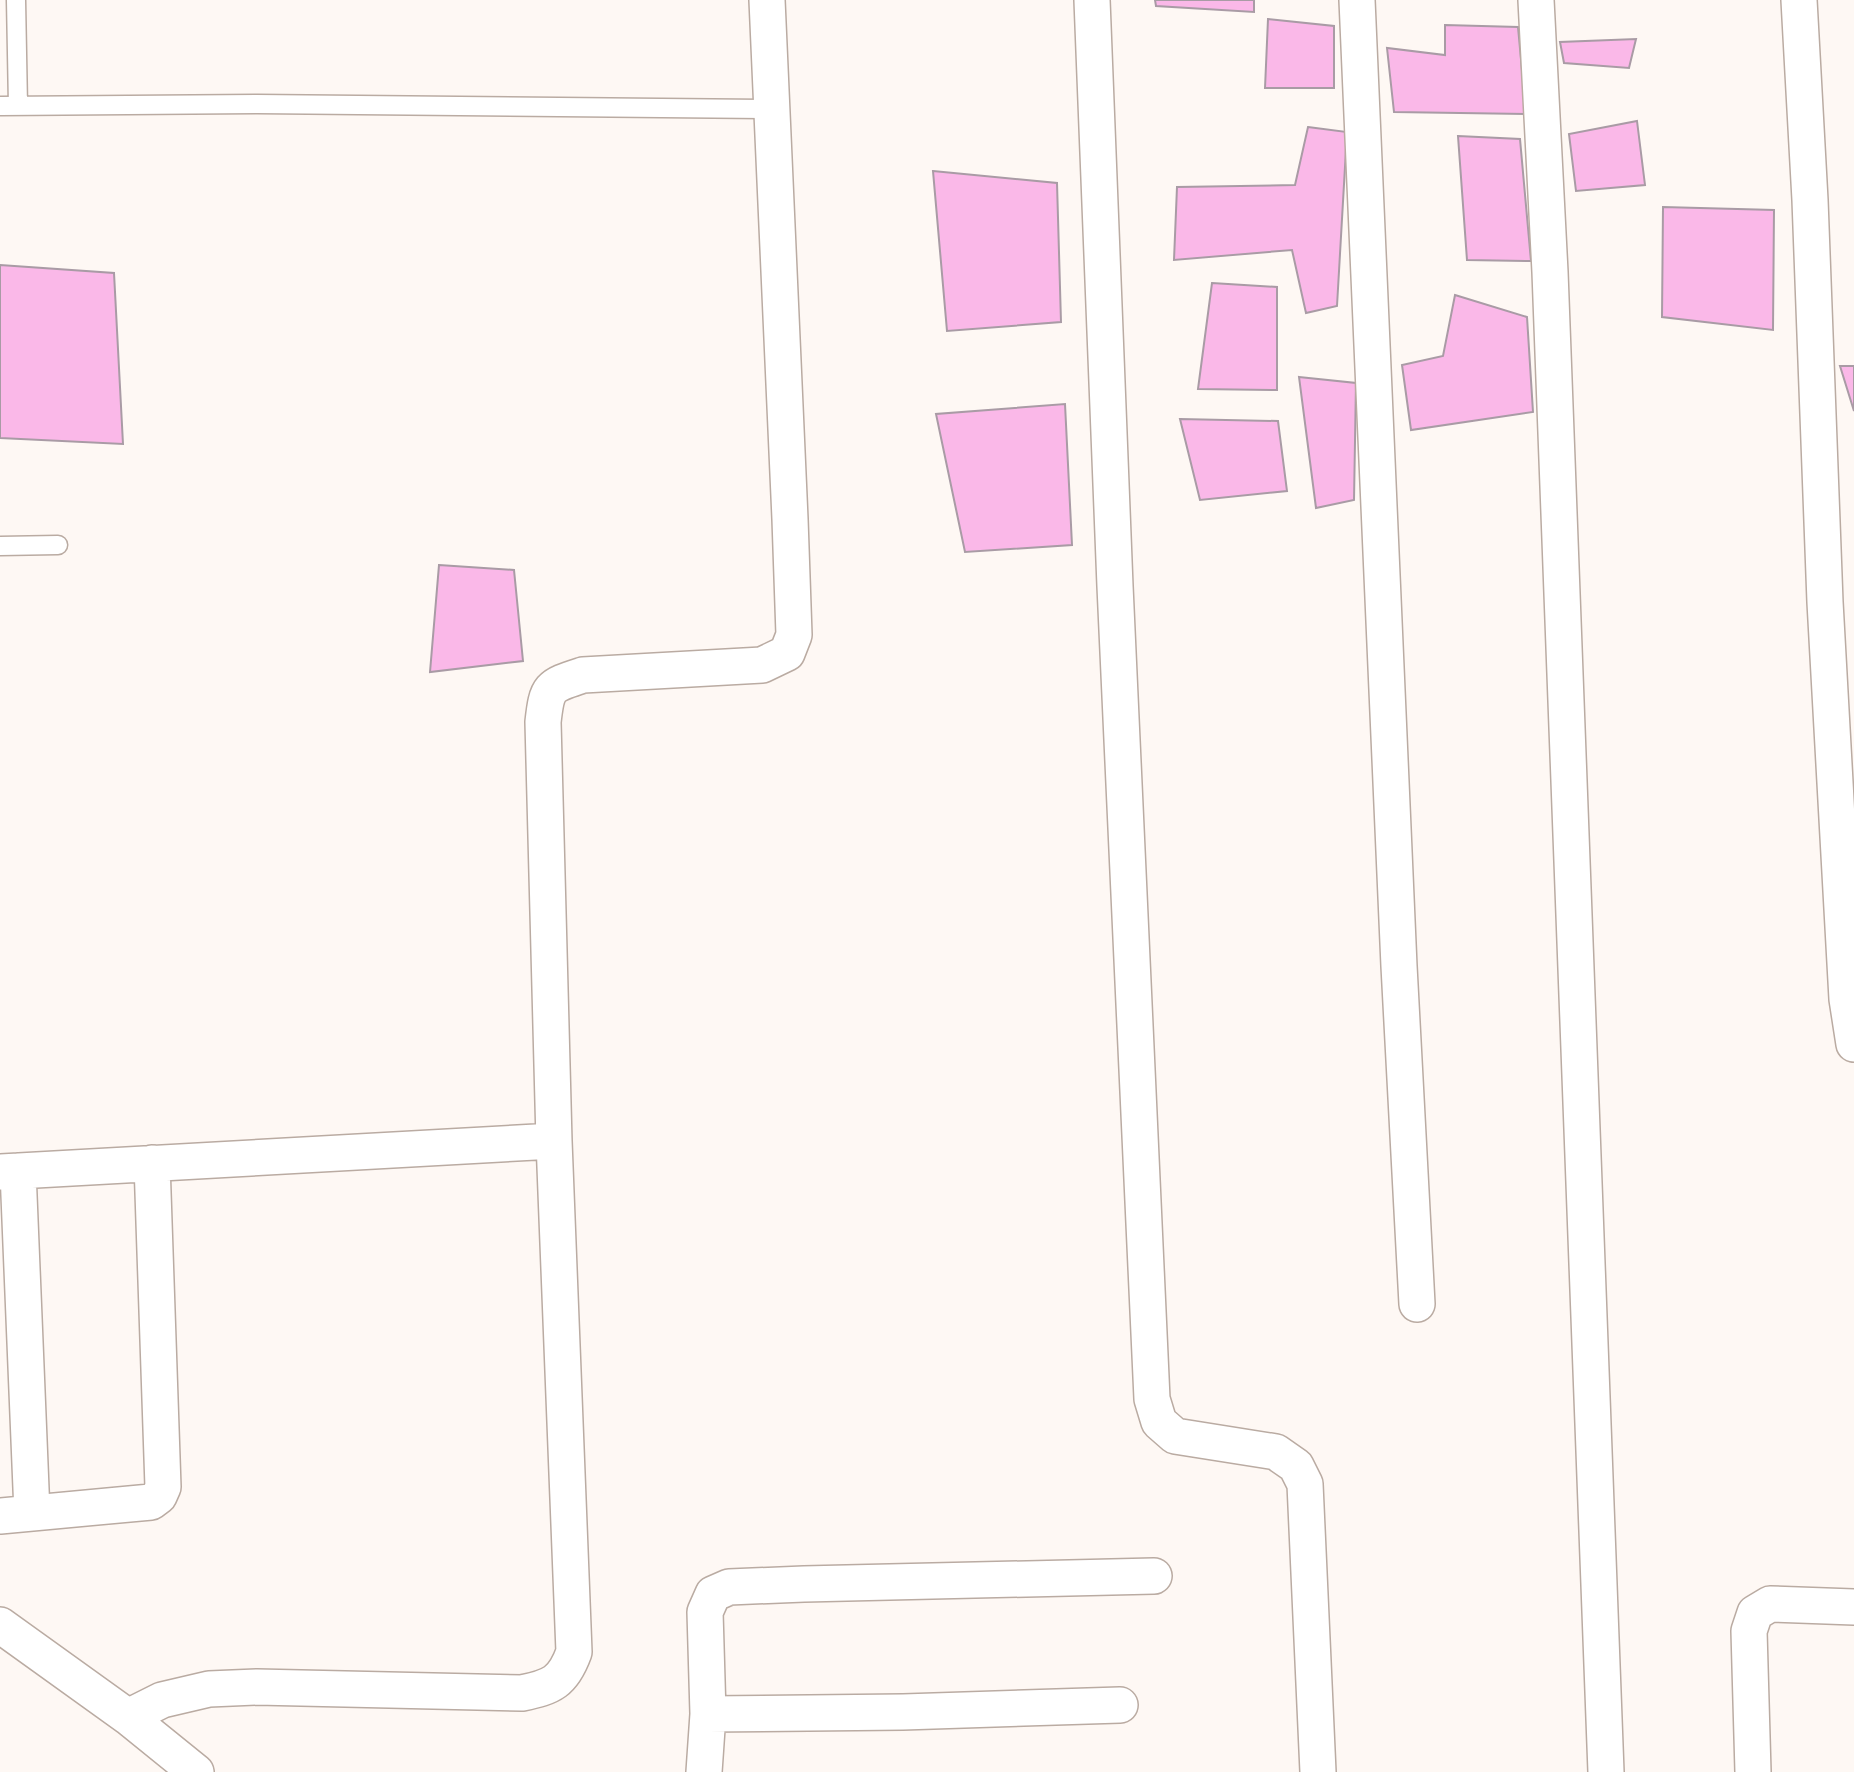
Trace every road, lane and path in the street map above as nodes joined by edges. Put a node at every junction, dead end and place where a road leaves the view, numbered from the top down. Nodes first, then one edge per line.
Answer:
1 (16, 0) edge
2 (767, 0) edge
3 (1092, 0) edge
4 (1357, 0) edge
5 (1536, 0) edge
6 (1799, 0) edge
7 (9, 106) edge
8 (771, 109) junction
9 (58, 545) dead end
10 (0, 546) edge
11 (1851, 999) edge
12 (1854, 1044) edge
13 (554, 1141) junction
14 (152, 1163) junction
15 (9, 1171) edge
16 (1417, 1304) dead end
17 (16, 1514) edge
18 (1154, 1576) dead end
19 (1854, 1607) edge
20 (0, 1625) edge
21 (1120, 1705) dead end
22 (708, 1714) junction
23 (128, 1717) junction
24 (196, 1772) edge
25 (704, 1772) edge
26 (1318, 1772) edge
27 (1606, 1772) edge
28 (1753, 1772) edge

1 - 7 lane
2 - 8 street
3 - 26 street
4 - 16 street
5 - 27 street
6 - 11 street
7 - 8 lane
8 - 13 street
9 - 10 lane
11 - 12 street
13 - 14 street
13 - 23 street
14 - 15 street
14 - 17 street
15 - 17 street
18 - 22 street
19 - 28 street
20 - 23 street
21 - 22 street
22 - 25 street
23 - 24 street

